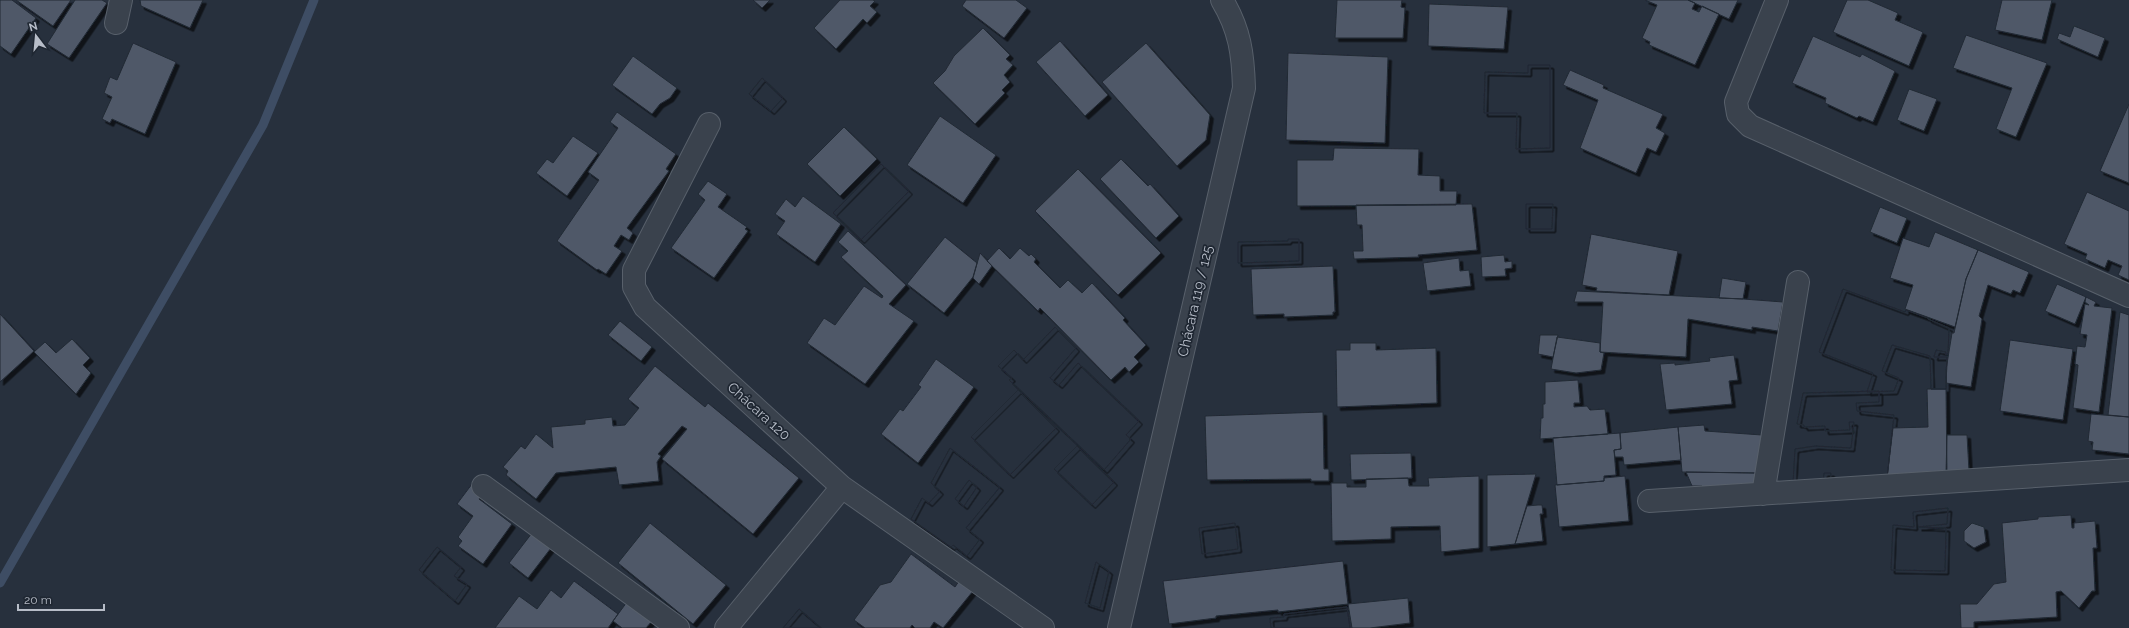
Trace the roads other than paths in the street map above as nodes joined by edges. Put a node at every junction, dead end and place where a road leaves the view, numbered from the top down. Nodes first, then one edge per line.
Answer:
1 (121, 0) edge
2 (1222, 0) edge
3 (1776, 0) edge
4 (116, 24) dead end
5 (709, 124) dead end
6 (1798, 282) dead end
7 (2129, 296) edge
8 (2129, 470) edge
9 (483, 486) dead end
10 (842, 487) junction
11 (1763, 494) junction
12 (1649, 501) dead end
13 (678, 628) edge
14 (726, 628) edge
15 (1043, 628) edge
16 (1119, 628) edge

1 - 4 street
2 - 16 street, Chácara 119 / 125
3 - 7 street
5 - 10 street, Chácara 120
6 - 11 street
8 - 11 street
9 - 13 street
10 - 14 street
10 - 15 street, Chácara 120
11 - 12 street

